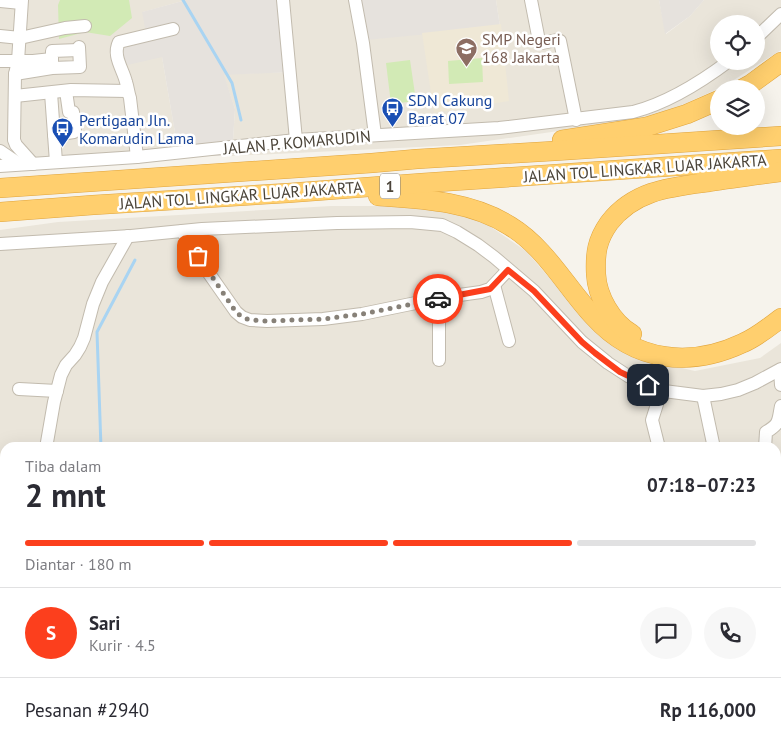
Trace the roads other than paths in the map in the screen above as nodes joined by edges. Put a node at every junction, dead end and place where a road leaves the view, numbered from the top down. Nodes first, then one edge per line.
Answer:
1 (282, 0) edge
2 (355, 0) edge
3 (531, 0) edge
4 (0, 1) edge
5 (22, 2) edge
6 (781, 14) edge
7 (85, 26) dead end
8 (173, 29) dead end
9 (765, 29) edge
10 (0, 36) edge
11 (20, 38) junction
12 (0, 61) edge
13 (18, 61) junction
14 (781, 62) edge
15 (52, 64) junction
16 (715, 70) edge
17 (16, 74) junction
18 (756, 80) edge
19 (69, 90) junction
20 (127, 91) junction
21 (51, 93) junction
22 (15, 96) junction
23 (710, 104) edge
24 (576, 120) junction
25 (375, 135) junction
26 (54, 136) junction
27 (781, 136) edge
28 (296, 140) junction
29 (0, 150) edge
30 (137, 158) junction
31 (417, 159) junction
32 (781, 159) edge
33 (56, 162) junction
34 (19, 164) junction
35 (33, 164) junction
36 (0, 166) edge
37 (781, 172) edge
38 (0, 188) edge
39 (288, 194) junction
40 (0, 212) edge
41 (180, 231) junction
42 (130, 236) junction
43 (0, 244) edge
44 (508, 270) junction
45 (494, 285) junction
46 (439, 299) junction
47 (781, 303) edge
48 (781, 318) edge
49 (509, 341) dead end
50 (439, 360) dead end
51 (780, 370) edge
52 (781, 385) edge
53 (19, 389) dead end
54 (57, 391) junction
55 (664, 391) junction
56 (703, 396) junction
57 (781, 406) edge
58 (47, 442) edge
59 (658, 442) edge
60 (713, 442) edge
61 (765, 442) edge

1 - 28 street
2 - 25 street
3 - 24 street
4 - 5 street
5 - 11 street
6 - 9 street
7 - 11 street
8 - 20 street
10 - 11 street
11 - 13 street
12 - 13 street
13 - 15 street
13 - 17 street
14 - 18 highway
15 - 15 street
15 - 17 street
16 - 24 street, JALAN P. KOMARUDIN
17 - 22 street
19 - 20 street
19 - 21 street
19 - 26 street
20 - 30 street
21 - 22 street
21 - 26 street
22 - 35 street
23 - 31 highway
24 - 25 street, JALAN P. KOMARUDIN
25 - 28 street, JALAN P. KOMARUDIN
26 - 33 street
27 - 31 highway, JALAN TOL LINGKAR LUAR JAKARTA / 1
28 - 30 street, JALAN P. KOMARUDIN
29 - 34 street
30 - 33 street, JALAN P. KOMARUDIN
31 - 38 highway, JALAN TOL LINGKAR LUAR JAKARTA / 1
32 - 39 highway, JALAN TOL LINGKAR LUAR JAKARTA / 1
33 - 35 street, JALAN P. KOMARUDIN
34 - 35 street, JALAN P. KOMARUDIN
34 - 36 street, JALAN P. KOMARUDIN
37 - 47 highway
39 - 40 highway, JALAN TOL LINGKAR LUAR JAKARTA / 1
39 - 48 highway
41 - 42 street
41 - 44 street
41 - 46 street
42 - 43 street
42 - 54 street
44 - 45 street
44 - 55 street
45 - 46 street
45 - 49 street
46 - 50 street
51 - 52 street
51 - 56 street
53 - 54 street
54 - 58 street
55 - 56 street
55 - 59 street
56 - 60 street
57 - 61 street

